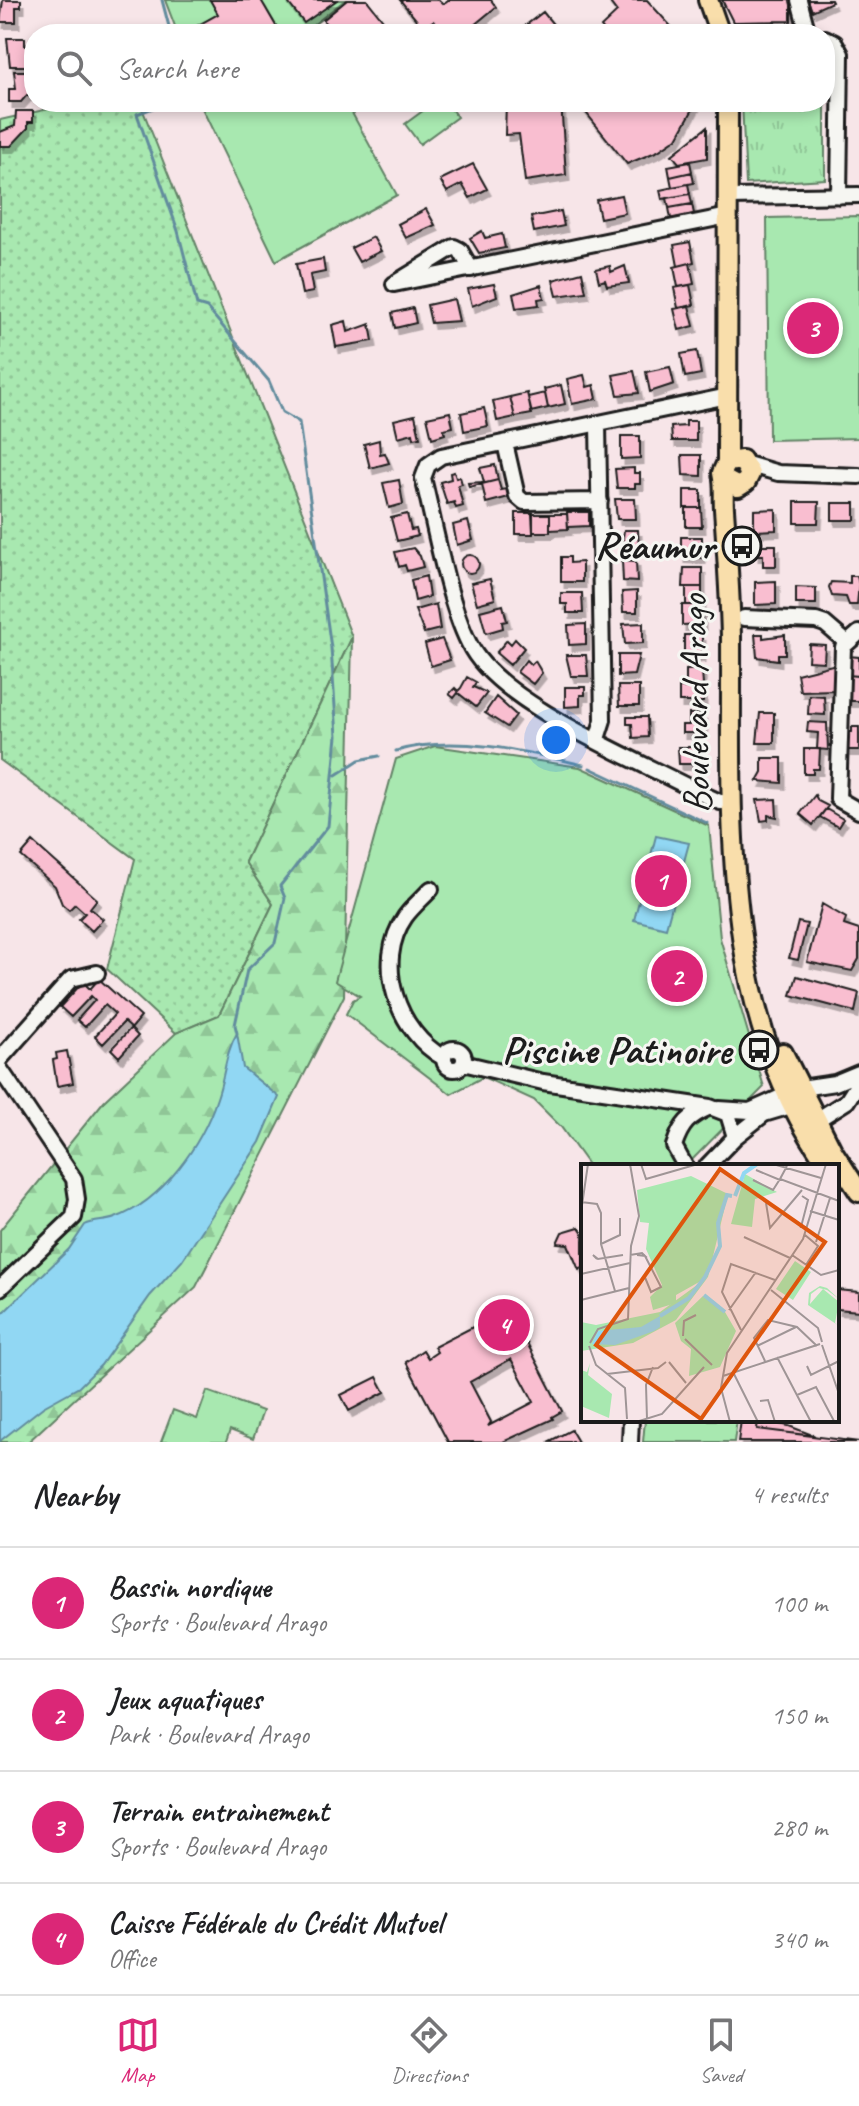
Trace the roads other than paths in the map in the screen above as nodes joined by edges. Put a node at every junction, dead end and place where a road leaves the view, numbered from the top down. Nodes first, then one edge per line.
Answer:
1 (708, 0) edge
2 (799, 0) edge
3 (716, 24) edge
4 (805, 24) edge
5 (835, 43) edge
6 (728, 112) edge
7 (859, 195) edge
8 (839, 196) junction
9 (729, 197) junction
10 (728, 216) junction
11 (471, 269) junction
12 (728, 404) junction
13 (598, 424) junction
14 (505, 443) junction
15 (738, 472) junction
16 (859, 476) edge
17 (600, 501) junction
18 (744, 618) dead end
19 (859, 633) edge
20 (846, 642) junction
21 (597, 739) junction
22 (732, 802) junction
23 (859, 811) edge
24 (431, 889) dead end
25 (97, 973) dead end
26 (0, 1059) edge
27 (0, 1069) edge
28 (859, 1073) edge
29 (859, 1082) edge
30 (797, 1097) junction
31 (662, 1100) junction
32 (714, 1108) junction
33 (812, 1124) junction
34 (680, 1128) junction
35 (735, 1137) junction
36 (674, 1146) junction
37 (674, 1164) edge
38 (684, 1164) edge
39 (709, 1164) edge
40 (828, 1164) edge
41 (839, 1180) edge
42 (859, 1192) edge
43 (859, 1205) edge
44 (0, 1288) edge
45 (631, 1422) edge
46 (630, 1442) edge

1 - 3 main road
2 - 4 street
5 - 8 street
6 - 9 main road, Boulevard Arago
7 - 8 street
8 - 9 street
9 - 10 main road, Boulevard Arago
10 - 11 street
10 - 12 main road, Boulevard Arago
11 - 11 street
12 - 13 street
12 - 15 main road, Boulevard Arago
13 - 14 street
13 - 17 street
14 - 17 street
14 - 21 street
15 - 16 street
15 - 22 main road, Boulevard Arago
17 - 21 street
18 - 20 street
19 - 20 street
20 - 23 street
21 - 22 street
22 - 30 main road, Boulevard Arago
24 - 31 street
25 - 26 street
27 - 44 street
28 - 30 street
29 - 33 street
30 - 32 street
30 - 33 main road, Boulevard Arago
30 - 35 street
31 - 32 street
31 - 34 street
32 - 34 street
32 - 35 street
33 - 40 main road, Boulevard Arago
33 - 42 main road, Boulevard Arago
34 - 36 street
35 - 39 street
36 - 37 street
36 - 38 street
41 - 43 main road
45 - 46 street

